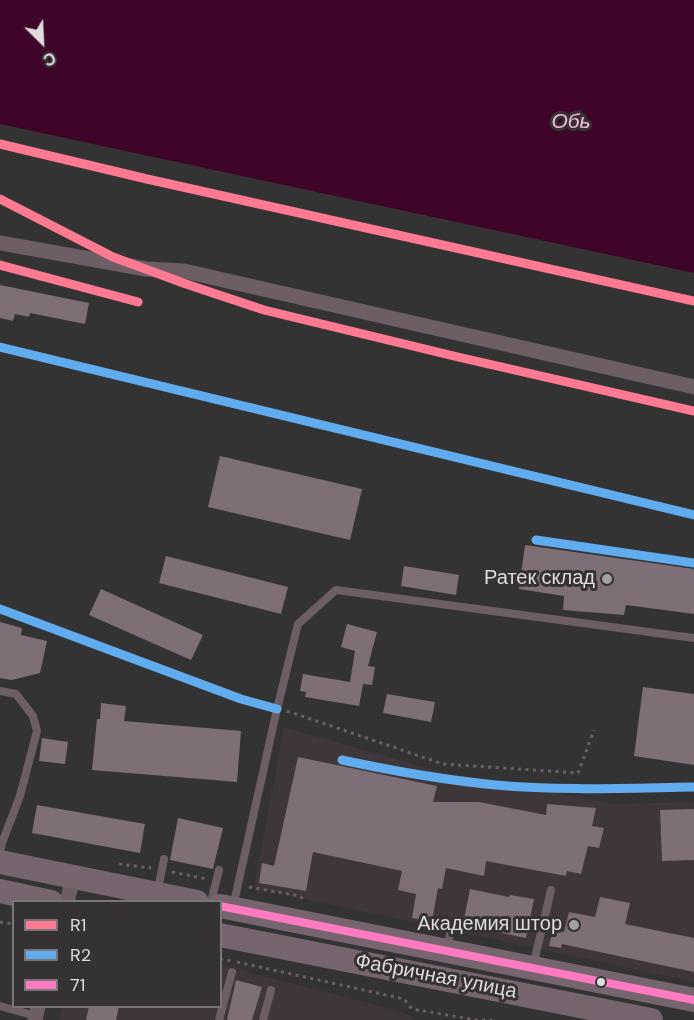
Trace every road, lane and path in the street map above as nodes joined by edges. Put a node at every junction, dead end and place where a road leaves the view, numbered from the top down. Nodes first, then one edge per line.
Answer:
1 (0, 243) edge
2 (694, 387) edge
3 (694, 638) edge
4 (0, 691) edge
5 (277, 709) junction
6 (594, 730) dead end
7 (0, 853) edge
8 (164, 859) dead end
9 (0, 862) edge
10 (219, 870) dead end
11 (73, 877) junction
12 (551, 890) dead end
13 (0, 891) edge
14 (157, 893) junction
15 (42, 900) edge
16 (67, 900) edge
17 (188, 900) edge
18 (221, 900) edge
19 (222, 902) edge
20 (222, 905) edge
21 (451, 928) dead end
22 (222, 935) edge
23 (449, 939) dead end
24 (535, 958) dead end
25 (222, 959) edge
26 (232, 972) dead end
27 (271, 990) dead end
28 (694, 1000) edge
29 (0, 1006) edge
30 (36, 1014) edge
31 (219, 1020) edge
32 (263, 1020) edge
33 (492, 1020) edge
34 (651, 1020) edge

1 - 2 street
3 - 5 lane
4 - 7 lane
5 - 6 path
5 - 19 lane
8 - 14 lane
9 - 11 main road
10 - 18 lane
11 - 14 main road
11 - 16 street
12 - 24 lane
13 - 15 main road
14 - 17 main road
20 - 28 main road, Фабричная улица
21 - 23 lane
22 - 34 main road, Фабричная улица
25 - 33 path
26 - 31 lane
27 - 32 lane
29 - 30 lane

